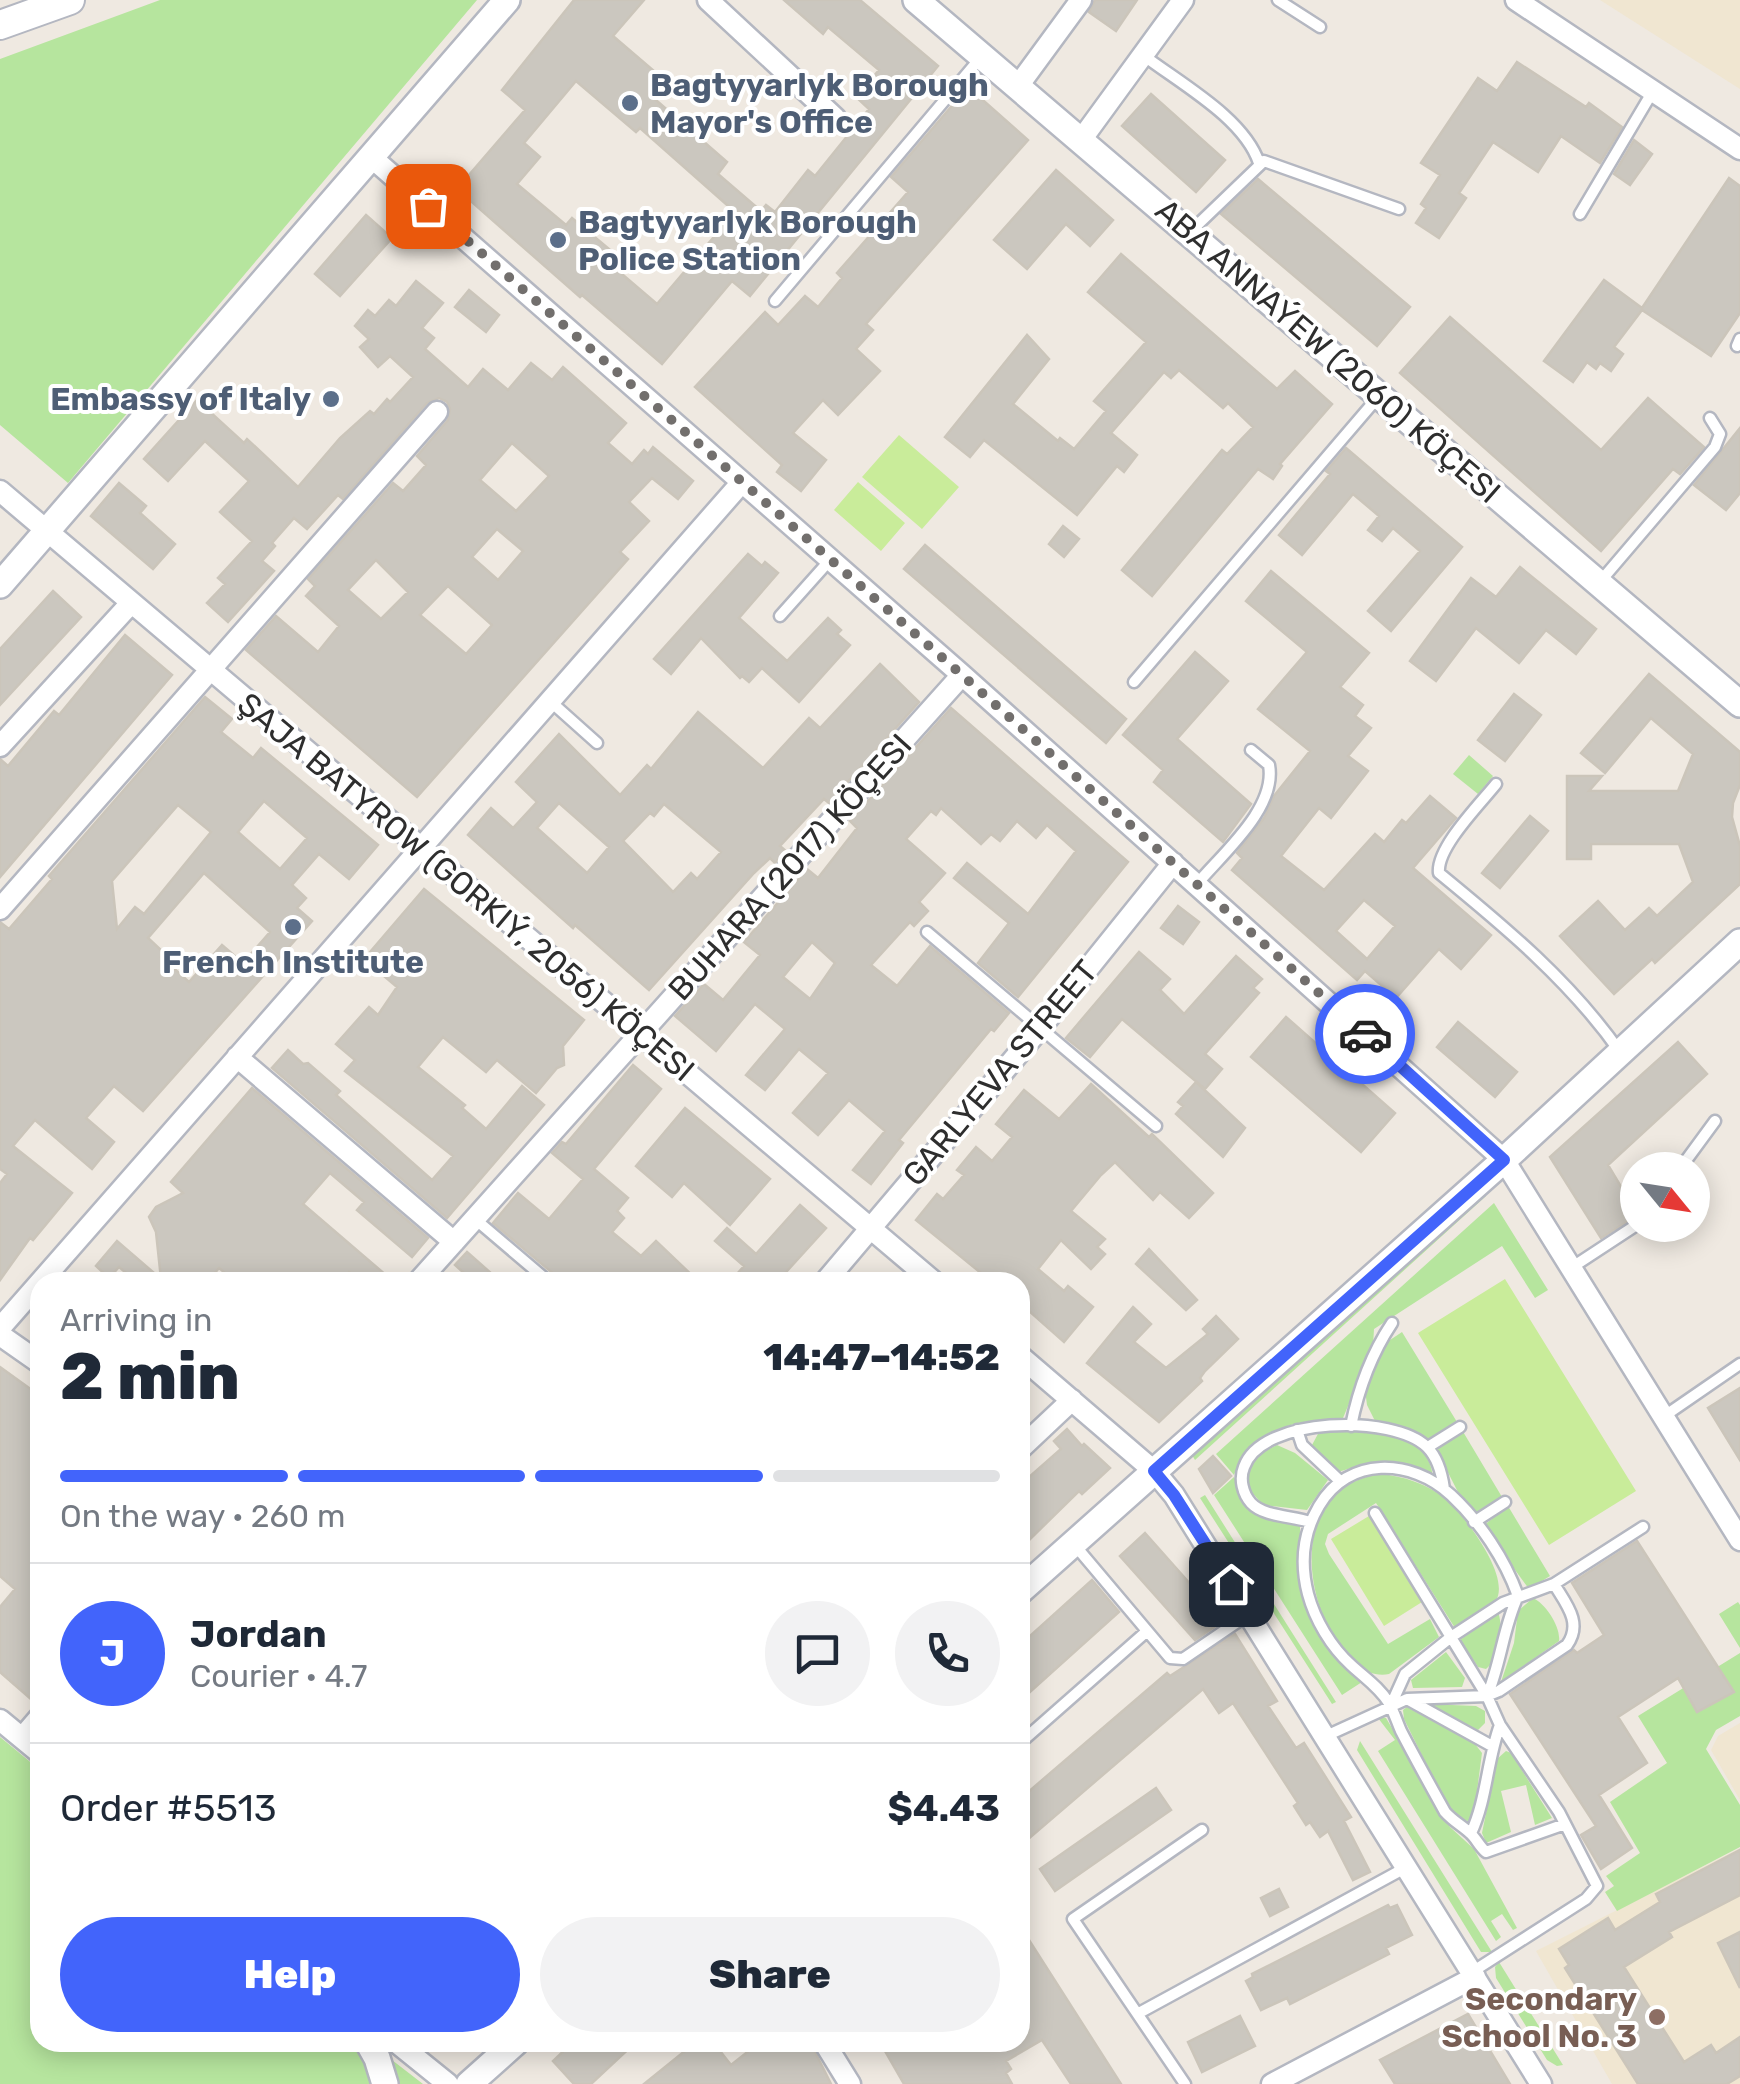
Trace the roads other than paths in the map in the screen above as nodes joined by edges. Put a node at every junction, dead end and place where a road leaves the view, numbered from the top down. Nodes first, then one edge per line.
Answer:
1 (70, 0) edge
2 (506, 0) edge
3 (708, 0) edge
4 (916, 0) edge
5 (1081, 0) edge
6 (1183, 0) edge
7 (1278, 0) edge
8 (1516, 0) edge
9 (0, 24) edge
10 (1320, 26) dead end
11 (983, 55) junction
12 (1142, 55) junction
13 (1018, 86) junction
14 (1653, 92) junction
15 (835, 118) dead end
16 (1082, 140) junction
17 (1740, 149) edge
18 (370, 156) junction
19 (1259, 163) junction
20 (1399, 209) dead end
21 (1580, 214) dead end
22 (1189, 232) junction
23 (775, 301) dead end
24 (1380, 396) junction
25 (437, 412) dead end
26 (1710, 418) dead end
27 (742, 482) junction
28 (0, 491) edge
29 (46, 531) junction
30 (830, 559) junction
31 (1599, 584) junction
32 (0, 585) edge
33 (130, 603) junction
34 (780, 616) dead end
35 (209, 670) junction
36 (962, 675) junction
37 (1134, 682) dead end
38 (550, 700) junction
39 (1740, 704) edge
40 (598, 743) dead end
41 (0, 746) edge
42 (1251, 750) dead end
43 (1496, 784) dead end
44 (419, 848) junction
45 (1173, 863) junction
46 (1197, 884) junction
47 (0, 909) edge
48 (927, 932) dead end
49 (1740, 942) edge
50 (1041, 1027) junction
51 (640, 1034) junction
52 (1621, 1053) junction
53 (237, 1057) junction
54 (1715, 1121) dead end
55 (1156, 1126) dead end
56 (1692, 1152) edge
57 (1504, 1160) junction
58 (475, 1219) junction
59 (870, 1228) junction
60 (1620, 1236) edge
61 (454, 1242) junction
62 (1571, 1268) junction
63 (51, 1272) edge
64 (427, 1272) edge
65 (537, 1272) edge
66 (833, 1272) edge
67 (922, 1272) edge
68 (30, 1296) edge
69 (1392, 1323) dead end
70 (0, 1331) edge
71 (30, 1356) edge
72 (1030, 1364) edge
73 (1740, 1364) edge
74 (1072, 1400) junction
75 (1664, 1417) junction
76 (1351, 1426) junction
77 (1460, 1426) dead end
78 (1296, 1430) junction
79 (1030, 1440) edge
80 (1428, 1447) junction
81 (1154, 1471) junction
82 (1339, 1480) junction
83 (1444, 1490) junction
84 (1505, 1502) dead end
85 (1375, 1513) dead end
86 (1310, 1522) junction
87 (1474, 1522) junction
88 (1643, 1527) dead end
89 (1740, 1540) edge
90 (1073, 1544) junction
91 (1030, 1582) edge
92 (1554, 1584) junction
93 (1518, 1596) junction
94 (1250, 1614) junction
95 (1146, 1632) junction
96 (1451, 1637) junction
97 (1487, 1696) junction
98 (1407, 1699) junction
99 (1390, 1706) junction
100 (0, 1720) edge
101 (1500, 1724) junction
102 (30, 1728) edge
103 (1030, 1734) edge
104 (1326, 1736) junction
105 (22, 1738) junction
106 (30, 1745) edge
107 (1492, 1746) junction
108 (1565, 1824) junction
109 (1202, 1830) dead end
110 (1471, 1833) junction
111 (1407, 1867) junction
112 (1473, 1974) junction
113 (1139, 2014) junction
114 (374, 2052) edge
115 (408, 2052) edge
116 (505, 2052) edge
117 (830, 2052) edge
118 (385, 2084) edge
119 (448, 2084) edge
120 (469, 2084) edge
121 (850, 2084) edge
122 (1184, 2084) edge
123 (1272, 2084) edge
124 (1542, 2084) edge

1 - 9 main road
2 - 18 street
3 - 15 street
4 - 11 street, ABA ANNAÝEW (2060) KÖÇESI
5 - 13 street
6 - 12 street
7 - 10 lane
8 - 14 street
11 - 13 street, ABA ANNAÝEW (2060) KÖÇESI
11 - 23 lane
12 - 16 street
12 - 19 lane
13 - 16 street, ABA ANNAÝEW (2060) KÖÇESI
14 - 17 street
14 - 21 lane
16 - 22 street, ABA ANNAÝEW (2060) KÖÇESI
18 - 27 street
18 - 29 street
19 - 20 lane
19 - 22 lane
22 - 24 street, ABA ANNAÝEW (2060) KÖÇESI
24 - 31 street, ABA ANNAÝEW (2060) KÖÇESI
24 - 37 lane
25 - 35 street
26 - 31 lane
27 - 30 street
27 - 38 street
28 - 29 street, ŞAJA BATYROW (GORKIÝ, 2056) KÖÇESI
29 - 32 street
29 - 33 street, ŞAJA BATYROW (GORKIÝ, 2056) KÖÇESI
30 - 34 lane
30 - 36 street
31 - 39 street, ABA ANNAÝEW (2060) KÖÇESI
33 - 35 street, ŞAJA BATYROW (GORKIÝ, 2056) KÖÇESI
33 - 41 street
35 - 44 street, ŞAJA BATYROW (GORKIÝ, 2056) KÖÇESI
35 - 47 street
36 - 45 street
36 - 51 street, BUHARA (2017) KÖÇESI
38 - 40 lane
38 - 44 street
42 - 46 lane
43 - 52 lane
44 - 51 street, ŞAJA BATYROW (GORKIÝ, 2056) KÖÇESI
44 - 53 street
45 - 46 street
45 - 50 street, GARLYEVA STREET
46 - 57 street
48 - 50 lane
49 - 52 street
50 - 55 lane
50 - 59 street, GARLYEVA STREET
51 - 58 street, BUHARA (2017) KÖÇESI
51 - 59 street, ŞAJA BATYROW (GORKIÝ, 2056) KÖÇESI
52 - 57 street
53 - 61 street
53 - 63 street
54 - 56 lane
57 - 62 street
57 - 81 street
58 - 61 street, BUHARA (2017) KÖÇESI
58 - 65 lane
59 - 66 street, GARLYEVA STREET
59 - 67 street, ŞAJA BATYROW (GORKIÝ, 2056) KÖÇESI
60 - 62 lane
61 - 64 street, BUHARA (2017) KÖÇESI
62 - 75 street
68 - 70 street
69 - 76 lane
70 - 71 street
72 - 74 street
73 - 75 lane
74 - 79 street
74 - 81 street
75 - 89 street
76 - 78 lane
76 - 80 lane
77 - 80 lane
78 - 82 lane
78 - 86 lane
80 - 83 lane
81 - 90 street
81 - 94 street
82 - 83 lane
82 - 86 lane
83 - 87 lane
84 - 87 lane
85 - 96 lane
86 - 99 lane
87 - 93 lane
88 - 92 lane
90 - 91 street
90 - 95 lane
92 - 93 lane
92 - 97 lane
93 - 96 lane
93 - 97 lane
94 - 95 lane
94 - 104 street
95 - 103 lane
96 - 97 lane
96 - 99 lane
97 - 98 lane
97 - 101 lane
98 - 99 lane
98 - 107 lane
99 - 104 lane
99 - 110 lane
100 - 105 street
101 - 107 lane
101 - 108 lane
102 - 105 street
104 - 111 street
105 - 106 street
107 - 110 lane
108 - 110 lane
108 - 112 lane
109 - 113 lane
111 - 112 street
111 - 113 lane
112 - 123 street
112 - 124 street
113 - 122 lane
114 - 118 street
115 - 119 street
116 - 120 street
117 - 121 street

